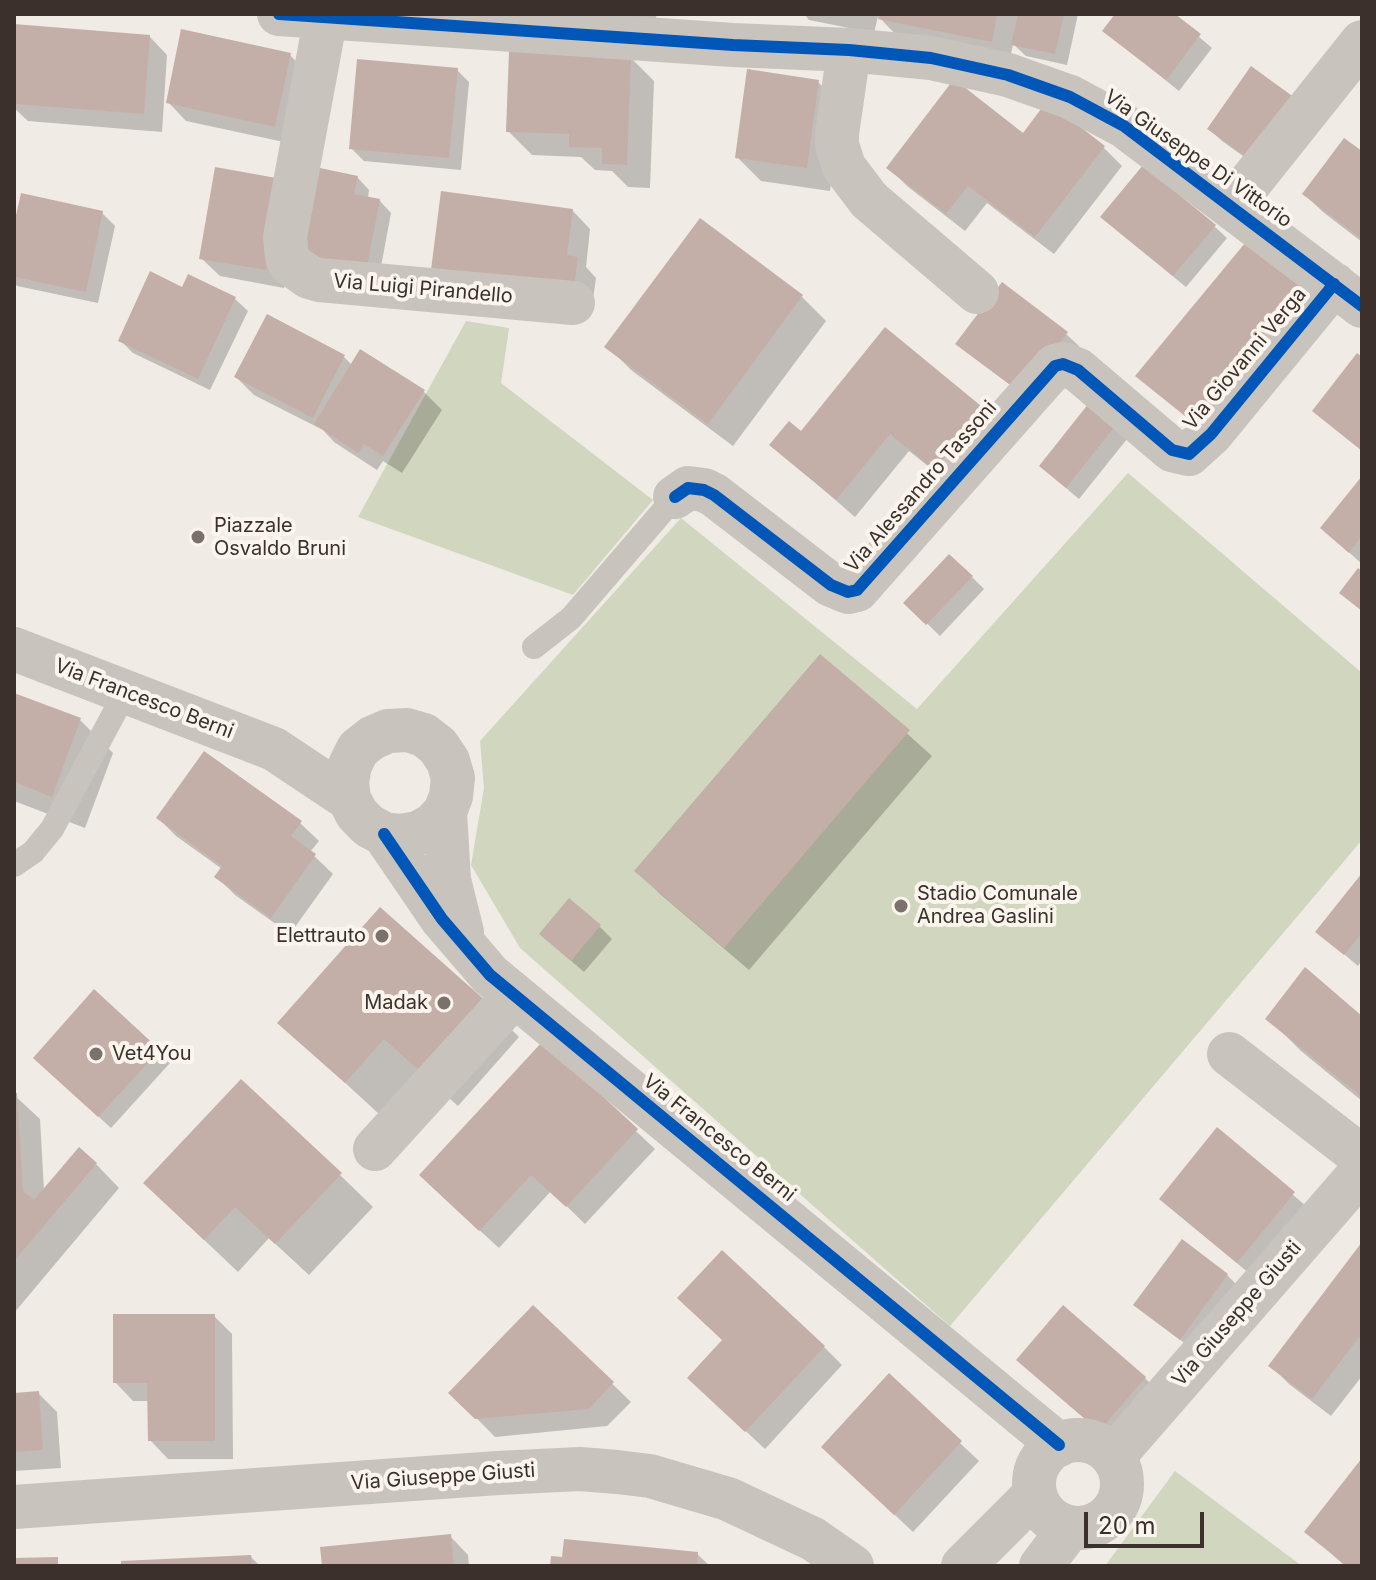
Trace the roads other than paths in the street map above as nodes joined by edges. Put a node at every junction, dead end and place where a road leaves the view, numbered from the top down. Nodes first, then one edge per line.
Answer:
1 (279, 14) edge
2 (326, 16) junction
3 (737, 30) edge
4 (1362, 42) edge
5 (849, 50) junction
6 (1232, 205) junction
7 (977, 292) dead end
8 (1348, 295) edge
9 (573, 303) dead end
10 (1070, 367) joint
11 (675, 497) joint
12 (534, 647) dead end
13 (14, 649) edge
14 (125, 693) junction
15 (274, 749) junction
16 (358, 749) junction
17 (349, 799) junction
18 (445, 812) junction
19 (384, 834) junction
20 (14, 865) edge
21 (469, 953) junction
22 (514, 996) junction
23 (1229, 1054) dead end
24 (375, 1149) dead end
25 (1362, 1157) edge
26 (1362, 1171) edge
27 (1059, 1445) junction
28 (1113, 1457) junction
29 (1035, 1494) junction
30 (14, 1507) edge
31 (1070, 1528) junction
32 (852, 1566) edge
33 (963, 1566) edge
34 (1041, 1566) edge

1 - 2 street, Via Giuseppe Di Vittorio
2 - 3 street, Via Giuseppe Di Vittorio
2 - 9 street, Via Luigi Pirandello
3 - 5 street, Via Giuseppe Di Vittorio
4 - 6 street
5 - 6 street, Via Giuseppe Di Vittorio
5 - 7 street
6 - 8 street, Via Giuseppe Di Vittorio
8 - 10 street, Via Giovanni Verga
10 - 11 street, Via Alessandro Tassoni
11 - 12 lane
13 - 14 street, Via Francesco Berni
14 - 15 street, Via Francesco Berni
14 - 20 lane
15 - 16 street, Via Francesco Berni
15 - 17 street, Via Francesco Berni
16 - 17 street
16 - 18 street, Via Francesco Berni
17 - 19 street, Via Francesco Berni
18 - 19 street
18 - 21 street, Via Francesco Berni
19 - 21 street, Via Francesco Berni
21 - 22 street, Via Francesco Berni
22 - 24 street
22 - 27 street, Via Francesco Berni
23 - 25 street
26 - 28 street, Via Giuseppe Giusti
27 - 28 street
27 - 29 street
28 - 31 street
29 - 31 street
29 - 33 street
30 - 32 street, Via Giuseppe Giusti
31 - 34 street

